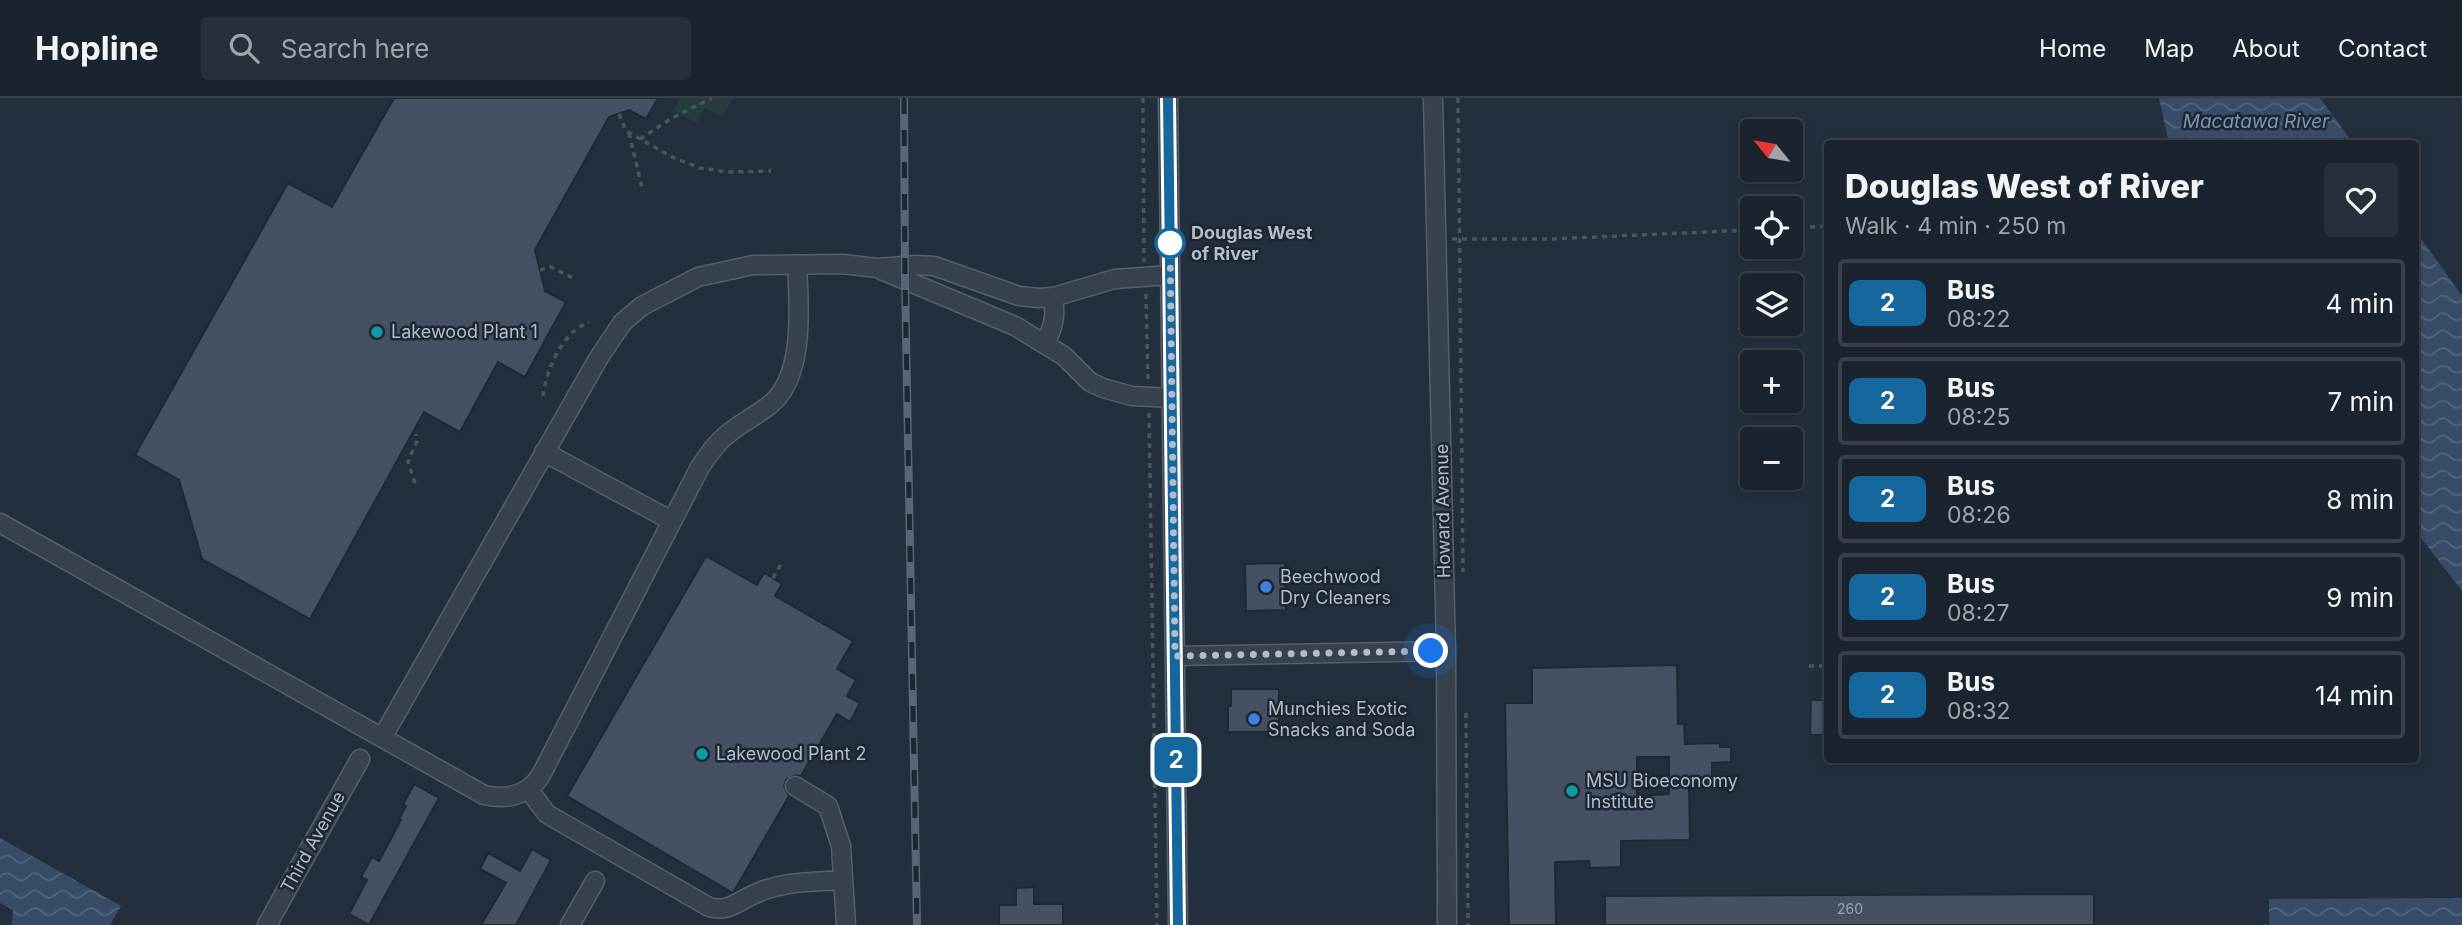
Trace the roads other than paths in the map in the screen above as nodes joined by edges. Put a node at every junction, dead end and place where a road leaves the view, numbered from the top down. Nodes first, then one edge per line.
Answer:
1 (1168, 98) edge
2 (1433, 98) edge
3 (797, 265) junction
4 (878, 268) junction
5 (1170, 275) junction
6 (1053, 297) junction
7 (1045, 343) junction
8 (1171, 398) junction
9 (544, 452) junction
10 (672, 521) junction
11 (0, 523) edge
12 (1446, 651) junction
13 (1175, 656) junction
14 (382, 738) junction
15 (360, 759) dead end
16 (795, 786) dead end
17 (529, 790) junction
18 (843, 880) junction
19 (595, 881) dead end
20 (267, 925) edge
21 (570, 925) edge
22 (846, 925) edge
23 (1178, 925) edge
24 (1447, 925) edge

1 - 5 street
2 - 12 street, Howard Avenue
3 - 4 street
3 - 9 street
3 - 10 street
4 - 6 street
4 - 7 street
5 - 6 street
5 - 8 street
6 - 7 street
7 - 8 street
8 - 13 street
9 - 10 street
9 - 14 street
10 - 17 street
11 - 14 street
12 - 13 street
12 - 24 street, Howard Avenue
13 - 23 street
14 - 17 street
15 - 20 street, Third Avenue
16 - 18 street
17 - 18 street
18 - 22 street
19 - 21 street

